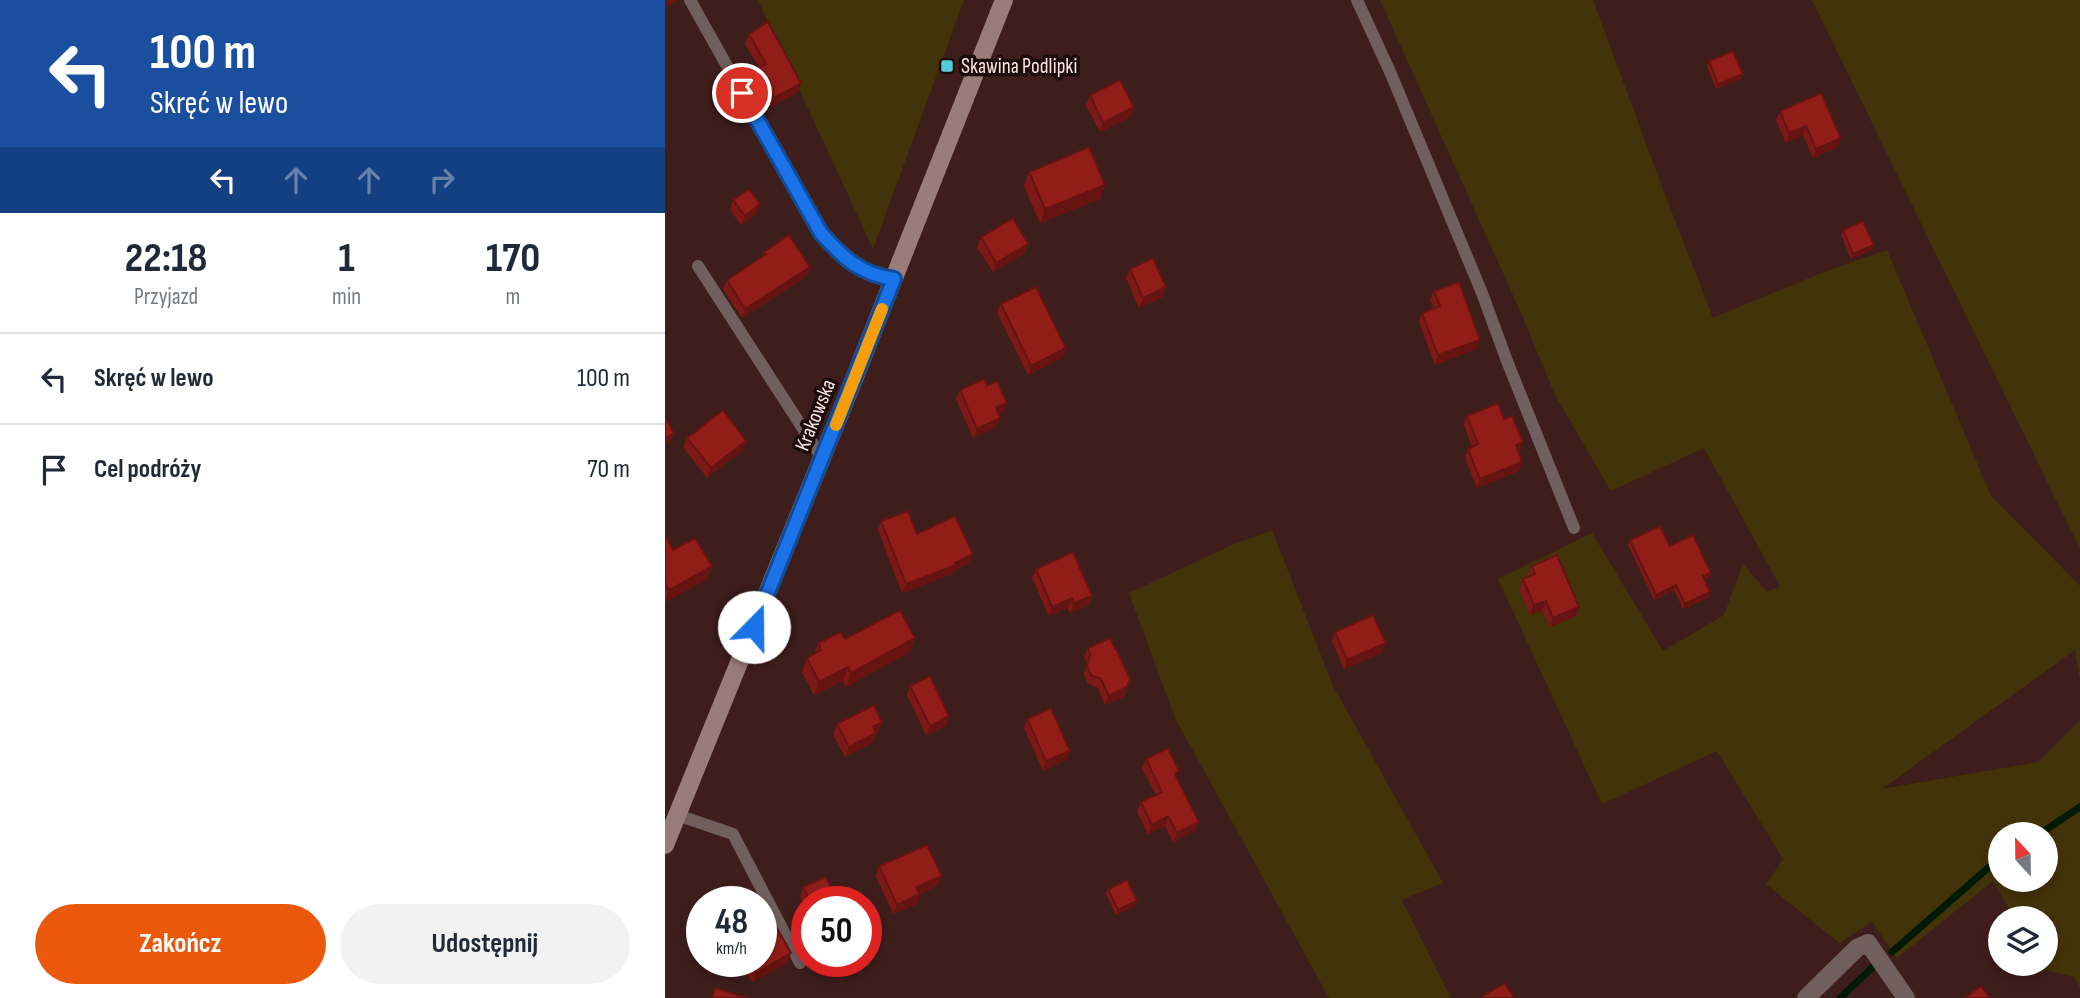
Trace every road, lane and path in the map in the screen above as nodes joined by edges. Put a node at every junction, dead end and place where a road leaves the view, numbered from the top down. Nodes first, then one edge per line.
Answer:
1 (690, 0) edge
2 (1004, 0) edge
3 (1357, 0) edge
4 (698, 266) dead end
5 (894, 279) junction
6 (822, 457) junction
7 (1574, 528) dead end
8 (677, 815) junction
9 (665, 845) edge
10 (791, 946) edge
11 (1806, 998) edge
12 (1906, 998) edge

1 - 5 lane
2 - 5 main road, Krakowska
3 - 7 lane
4 - 6 lane
5 - 6 main road, Krakowska
6 - 8 main road, Krakowska
8 - 9 main road, Krakowska
8 - 10 lane
11 - 12 street

